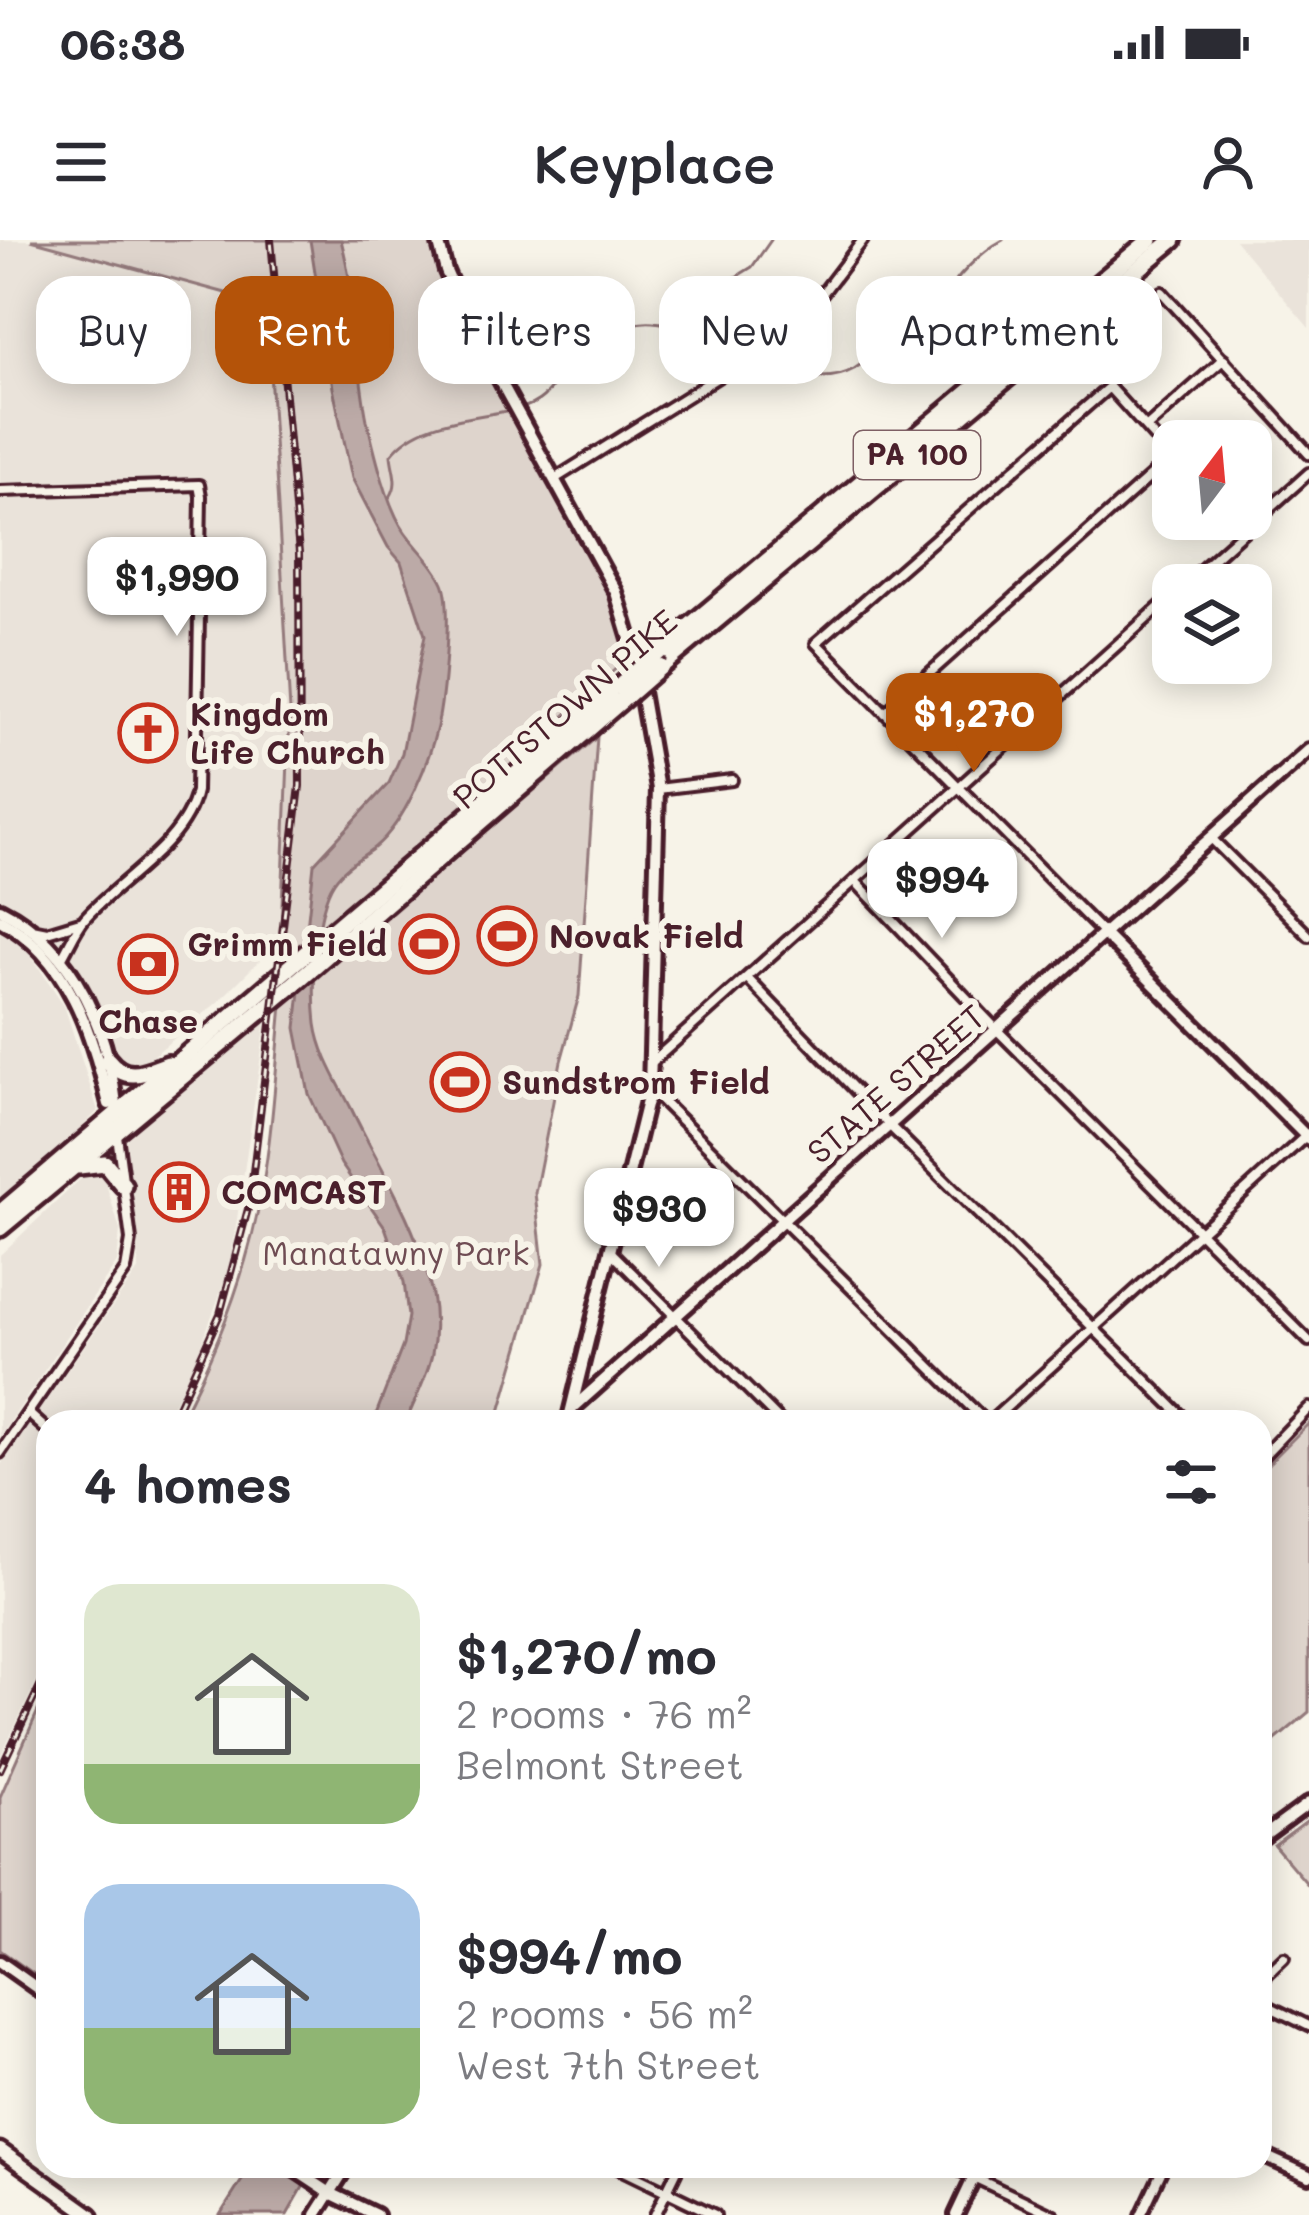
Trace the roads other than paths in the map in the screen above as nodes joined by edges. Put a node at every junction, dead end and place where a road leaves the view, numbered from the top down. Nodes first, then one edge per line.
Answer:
1 (438, 240) edge
2 (862, 240) edge
3 (1150, 240) edge
4 (1173, 240) edge
5 (1162, 292) dead end
6 (1223, 359) junction
7 (1147, 427) junction
8 (1309, 454) edge
9 (1309, 473) edge
10 (556, 478) junction
11 (0, 491) edge
12 (1207, 564) edge
13 (1152, 614) edge
14 (660, 659) junction
15 (620, 694) junction
16 (885, 713) junction
17 (1309, 750) edge
18 (732, 780) dead end
19 (956, 788) junction
20 (658, 789) junction
21 (1211, 838) junction
22 (855, 881) junction
23 (0, 909) edge
24 (0, 920) edge
25 (82, 922) junction
26 (32, 928) junction
27 (1104, 934) junction
28 (1309, 936) edge
29 (57, 962) junction
30 (748, 979) junction
31 (998, 1031) junction
32 (182, 1059) junction
33 (108, 1060) junction
34 (650, 1064) junction
35 (650, 1088) junction
36 (115, 1120) junction
37 (890, 1126) junction
38 (1308, 1136) edge
39 (70, 1169) junction
40 (123, 1185) junction
41 (0, 1213) edge
42 (782, 1219) junction
43 (0, 1228) edge
44 (1199, 1232) junction
45 (610, 1252) junction
46 (676, 1318) junction
47 (1094, 1327) junction
48 (1309, 1341) edge
49 (1309, 1408) edge
50 (570, 1410) edge
51 (576, 1410) edge
52 (769, 1410) edge
53 (976, 1410) edge
54 (1001, 1410) edge
55 (1176, 1410) edge
56 (28, 1413) junction
57 (36, 1420) edge
58 (1272, 1447) edge
59 (0, 1453) edge
60 (1309, 1803) edge
61 (1272, 1830) edge
62 (1284, 1958) dead end
63 (0, 1962) edge
64 (1272, 1970) edge
65 (36, 1988) edge
66 (1272, 2008) edge
67 (1309, 2026) edge
68 (0, 2150) edge
69 (1272, 2159) edge
70 (36, 2175) edge
71 (1309, 2176) edge
72 (40, 2178) edge
73 (306, 2178) edge
74 (336, 2178) edge
75 (639, 2178) edge
76 (673, 2178) edge
77 (973, 2178) edge
78 (987, 2178) edge
79 (1158, 2178) edge
80 (325, 2191) junction
81 (667, 2191) junction
82 (92, 2215) edge
83 (316, 2215) edge
84 (376, 2215) edge
85 (655, 2215) edge
86 (716, 2215) edge
87 (956, 2215) edge
88 (1054, 2215) edge
89 (1141, 2215) edge

1 - 10 street
2 - 10 street
3 - 14 highway, POTTSTOWN PIKE / PA 100
4 - 14 highway, POTTSTOWN PIKE / PA 100
5 - 6 street
6 - 7 street
6 - 8 street
7 - 16 street
7 - 16 street
9 - 12 street
10 - 20 street
11 - 25 street
13 - 19 street
14 - 15 highway, POTTSTOWN PIKE / PA 100, bridge
15 - 32 highway, POTTSTOWN PIKE / PA 100
15 - 36 highway, POTTSTOWN PIKE / PA 100
16 - 19 street
17 - 21 street, STATE STREET
18 - 20 street
19 - 22 street
19 - 27 street
20 - 34 street
21 - 27 street, STATE STREET
21 - 28 street
22 - 30 street
22 - 31 street
23 - 26 street
24 - 29 street
25 - 26 street
25 - 29 street
26 - 29 street
27 - 31 street, STATE STREET
27 - 38 street
29 - 33 street
29 - 36 street
30 - 34 street
30 - 37 street
31 - 37 street, STATE STREET
31 - 44 street
32 - 33 highway
32 - 36 highway, POTTSTOWN PIKE / PA 100
33 - 36 street
34 - 35 street
35 - 42 street
35 - 45 street
36 - 39 highway, POTTSTOWN PIKE / PA 100
36 - 40 street
36 - 41 highway, POTTSTOWN PIKE / PA 100
37 - 42 street, STATE STREET
37 - 47 street
38 - 44 street
39 - 40 highway
39 - 43 highway, POTTSTOWN PIKE / PA 100
40 - 56 street
42 - 46 street, STATE STREET
42 - 53 street
44 - 47 street
44 - 48 street
45 - 46 street
45 - 50 street
46 - 51 street, STATE STREET
46 - 52 street
47 - 54 street
47 - 55 street
49 - 58 street
56 - 57 street
56 - 59 street
60 - 61 street
62 - 64 street
63 - 65 street
66 - 67 street
68 - 70 main road
69 - 71 street
72 - 82 main road
73 - 80 street
74 - 80 street
75 - 81 street
76 - 81 street
77 - 87 street
78 - 88 street
79 - 89 street
80 - 83 street
80 - 84 street
81 - 85 street
81 - 86 street

